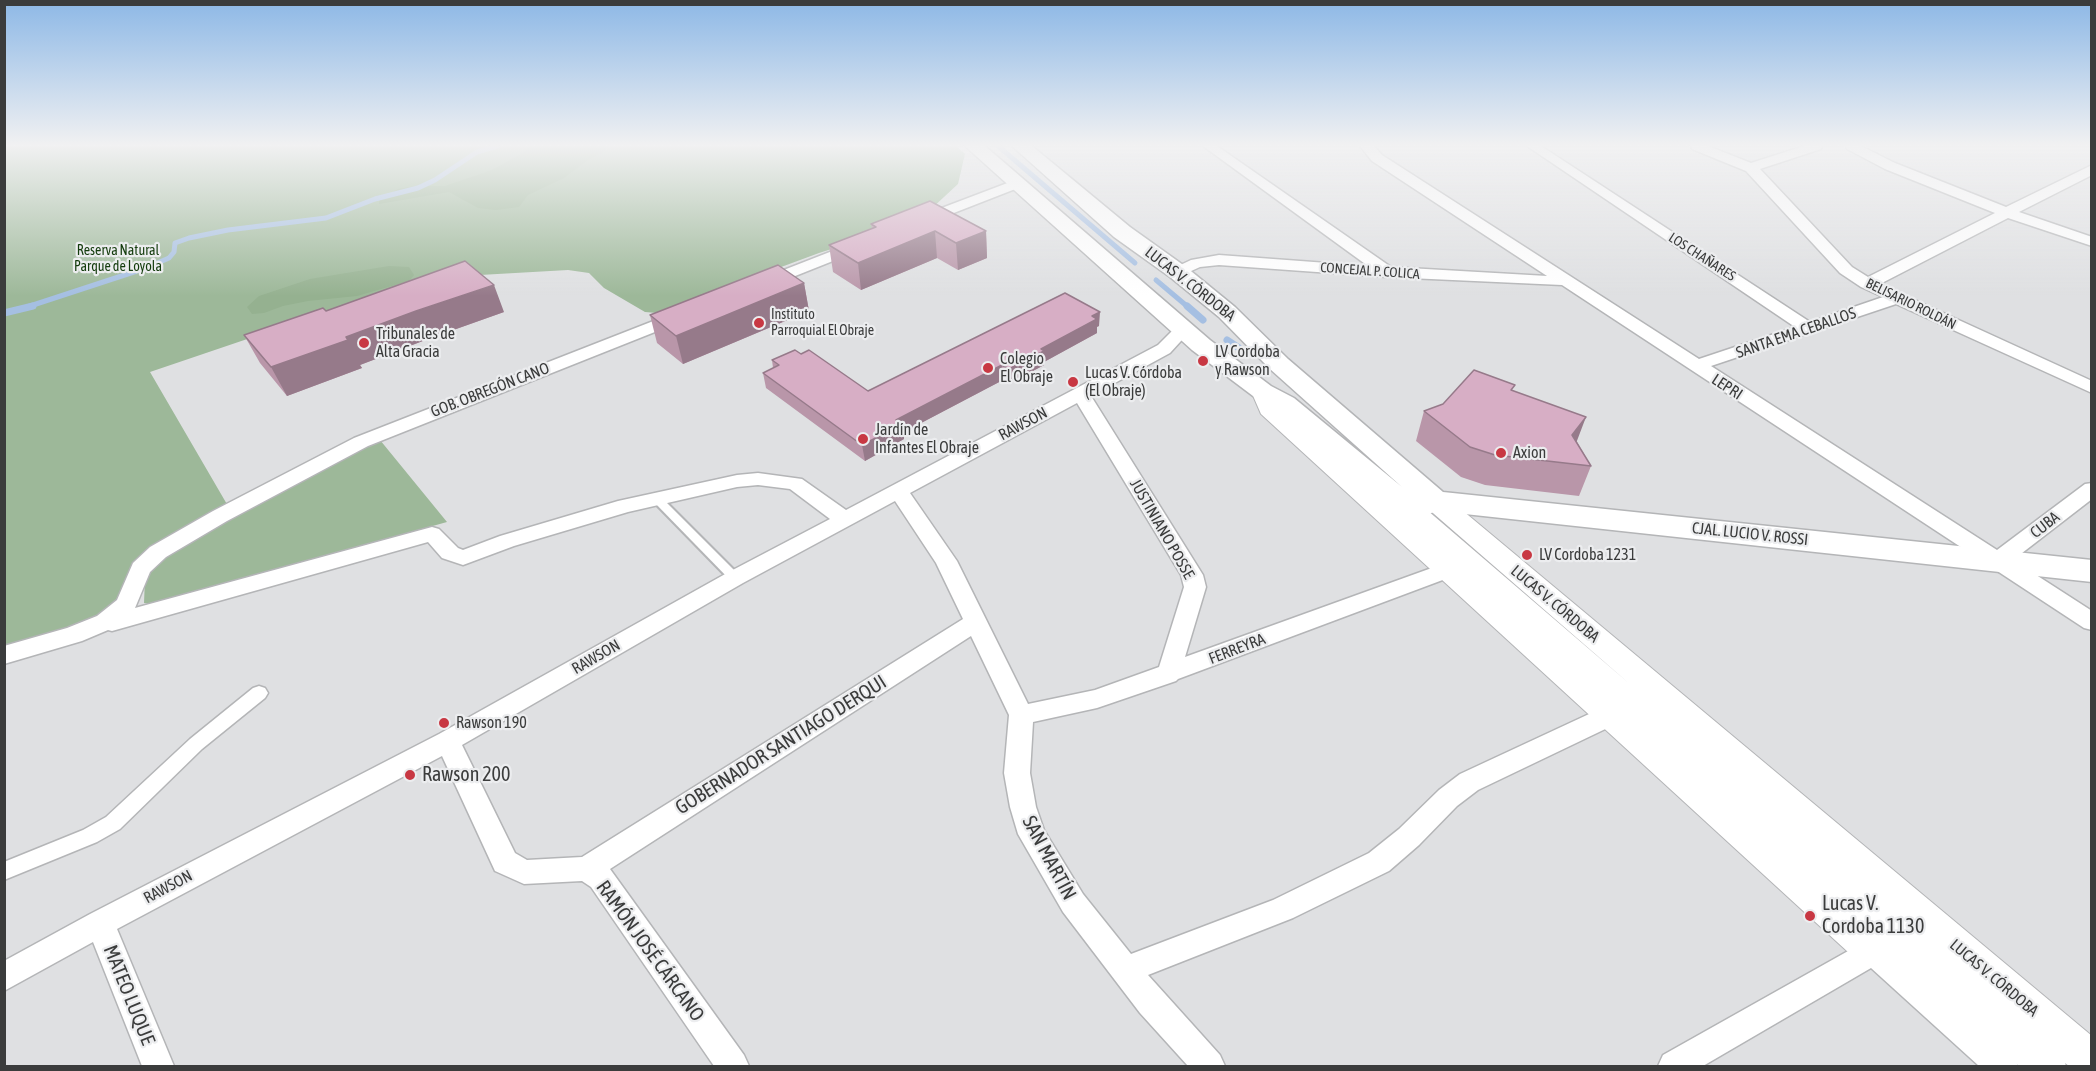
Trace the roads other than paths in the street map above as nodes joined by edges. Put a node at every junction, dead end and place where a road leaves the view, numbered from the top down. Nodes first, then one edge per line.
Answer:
1 (985, 196) edge
2 (1032, 196) edge
3 (1080, 196) edge
4 (1279, 196) edge
5 (1435, 196) edge
6 (1609, 196) edge
7 (1777, 196) edge
8 (1966, 196) edge
9 (2038, 196) edge
10 (2006, 212) junction
11 (903, 228) edge
12 (870, 241) edge
13 (2091, 242) edge
14 (1178, 272) junction
15 (1387, 273) junction
16 (1564, 281) junction
17 (1867, 284) junction
18 (1131, 286) junction
19 (747, 289) edge
20 (1897, 298) junction
21 (692, 311) edge
22 (1227, 312) junction
23 (1810, 329) junction
24 (1183, 330) junction
25 (1695, 366) junction
26 (2091, 388) edge
27 (1262, 391) junction
28 (1080, 393) junction
29 (2091, 489) edge
30 (898, 490) junction
31 (657, 499) junction
32 (1423, 506) junction
33 (844, 519) junction
34 (1999, 561) junction
35 (1449, 570) junction
36 (2091, 571) edge
37 (735, 578) junction
38 (131, 607) junction
39 (977, 621) junction
40 (2091, 622) edge
41 (4, 655) edge
42 (1168, 675) junction
43 (259, 693) dead end
44 (1021, 715) junction
45 (1611, 715) junction
46 (448, 741) junction
47 (586, 869) junction
48 (4, 871) edge
49 (100, 923) junction
50 (1873, 951) junction
51 (1126, 970) junction
52 (4, 977) edge
53 (2091, 1061) edge
54 (723, 1063) edge
55 (158, 1066) edge
56 (1209, 1066) edge
57 (1674, 1066) edge
58 (2002, 1066) edge
59 (2047, 1066) edge

1 - 11 street
2 - 18 main road, LUCAS V. CÓRDOBA
3 - 14 main road, LUCAS V. CÓRDOBA
4 - 15 street
5 - 16 street, LEPRI
6 - 23 street, LOS CHAÑARES
7 - 17 street, BELISARIO ROLDÁN
8 - 10 street
9 - 10 street, SANTA EMA CEBALLOS
10 - 13 street
10 - 17 street, SANTA EMA CEBALLOS
12 - 19 street
14 - 15 street, CONCEJAL P. COLICA
14 - 18 main road
14 - 22 main road, LUCAS V. CÓRDOBA
15 - 16 street, CONCEJAL P. COLICA
16 - 25 street, LEPRI
17 - 20 street, BELISARIO ROLDÁN
18 - 24 main road, LUCAS V. CÓRDOBA
20 - 23 street, SANTA EMA CEBALLOS
20 - 26 street, BELISARIO ROLDÁN
21 - 38 street, GOB. OBREGÓN CANO
22 - 24 main road
22 - 32 main road, LUCAS V. CÓRDOBA
23 - 25 street, SANTA EMA CEBALLOS
24 - 27 main road, LUCAS V. CÓRDOBA
24 - 28 street, RAWSON
25 - 34 street, LEPRI
27 - 32 main road, LUCAS V. CÓRDOBA
27 - 35 street, LUCAS V. CÓRDOBA
28 - 30 street, RAWSON
28 - 42 street, JUSTINIANO POSSE
29 - 34 street, CUBA
30 - 33 street, RAWSON
30 - 39 street, SAN MARTÍN
31 - 33 street
31 - 37 lane
31 - 38 street
32 - 34 main road, CJAL. LUCIO V. ROSSI
32 - 53 street, LUCAS V. CÓRDOBA
32 - 59 street, LUCAS V. CÓRDOBA
33 - 37 street, RAWSON
34 - 36 main road, CJAL. LUCIO V. ROSSI
34 - 40 street, LEPRI
35 - 42 street, FERREYRA
35 - 45 street, LUCAS V. CÓRDOBA
37 - 46 street, RAWSON
38 - 41 street
39 - 44 street, SAN MARTÍN
39 - 47 street, GOBERNADOR SANTIAGO DERQUI
42 - 44 street, FERREYRA
43 - 48 street
44 - 51 street, SAN MARTÍN
45 - 50 street, LUCAS V. CÓRDOBA
45 - 51 street
46 - 47 street, RAMÓN JOSÉ CÁRCANO
46 - 49 street, RAWSON
47 - 54 street, RAMÓN JOSÉ CÁRCANO
49 - 52 street, RAWSON
49 - 55 street, MATEO LUQUE
50 - 57 street
50 - 58 street
51 - 56 street, SAN MARTÍN

